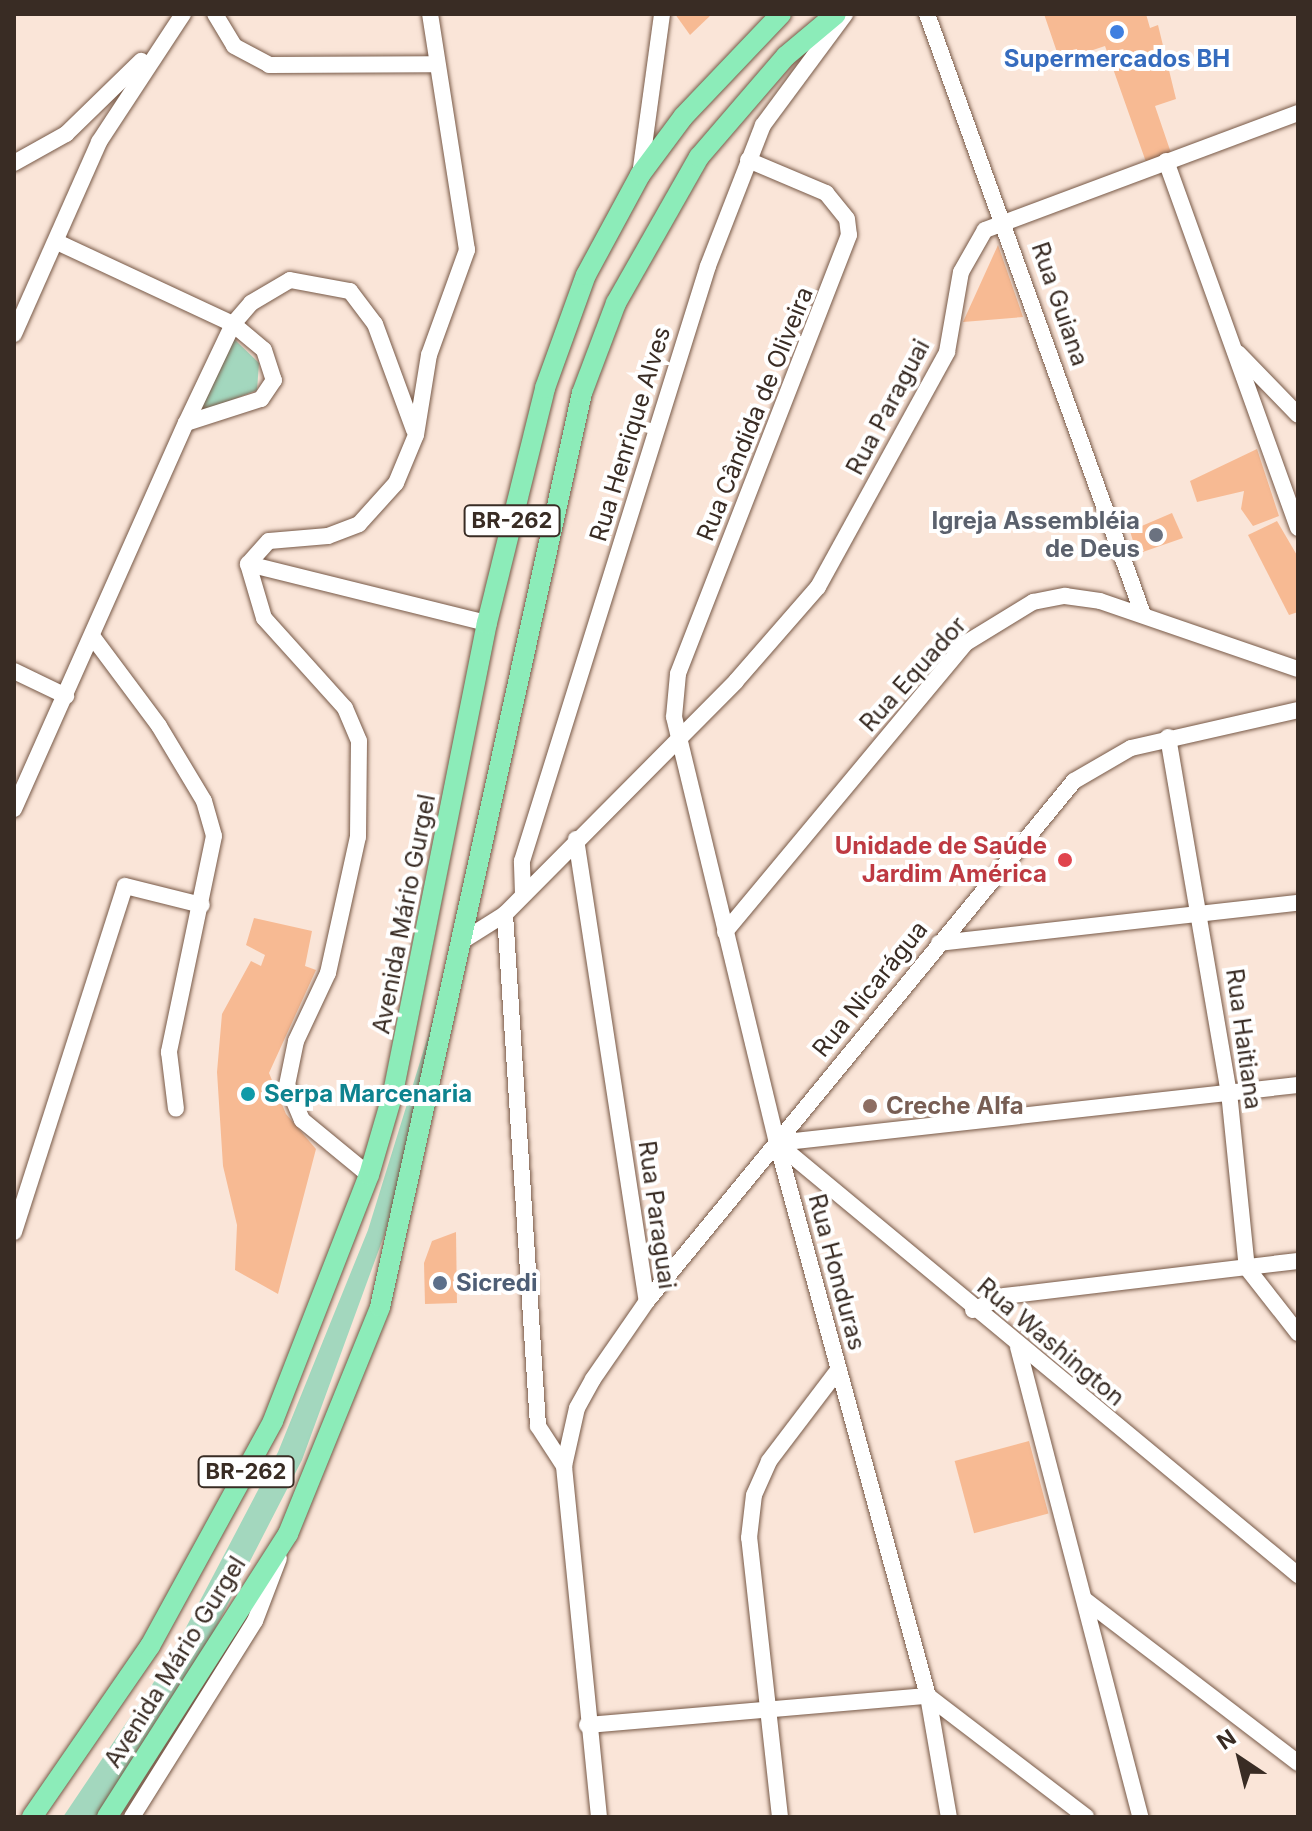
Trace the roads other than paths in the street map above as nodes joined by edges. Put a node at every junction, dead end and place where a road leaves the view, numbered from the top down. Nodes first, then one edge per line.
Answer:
1 (183, 14) edge
2 (215, 14) edge
3 (430, 14) edge
4 (662, 14) edge
5 (781, 14) edge
6 (836, 14) edge
7 (845, 14) edge
8 (927, 14) edge
9 (762, 21) edge
10 (159, 44) junction
11 (434, 64) junction
12 (1298, 113) edge
13 (66, 134) junction
14 (93, 152) junction
15 (15, 158) edge
16 (748, 160) junction
17 (1166, 161) junction
18 (640, 175) junction
19 (1004, 219) junction
20 (57, 242) junction
21 (233, 324) junction
22 (14, 334) edge
23 (1234, 348) junction
24 (1298, 415) edge
25 (186, 423) junction
26 (416, 435) junction
27 (1298, 528) edge
28 (248, 564) junction
29 (1142, 612) junction
30 (487, 623) junction
31 (92, 636) junction
32 (1298, 669) edge
33 (14, 671) edge
34 (66, 696) junction
35 (1298, 710) edge
36 (1168, 737) junction
37 (679, 738) junction
38 (14, 809) edge
39 (576, 839) junction
40 (523, 894) junction
41 (1298, 903) edge
42 (202, 905) junction
43 (505, 914) junction
44 (1202, 914) junction
45 (725, 932) junction
46 (467, 938) junction
47 (939, 943) junction
48 (1298, 1085) edge
49 (1229, 1092) junction
50 (176, 1109) dead end
51 (777, 1143) junction
52 (369, 1175) junction
53 (14, 1232) edge
54 (1298, 1261) edge
55 (1247, 1268) junction
56 (647, 1301) junction
57 (973, 1310) junction
58 (1298, 1333) edge
59 (1018, 1347) junction
60 (838, 1370) junction
61 (564, 1466) junction
62 (288, 1534) junction
63 (1298, 1575) edge
64 (1085, 1600) junction
65 (928, 1696) junction
66 (769, 1711) junction
67 (587, 1725) junction
68 (1298, 1763) edge
69 (32, 1817) edge
70 (107, 1817) edge
71 (132, 1817) edge
72 (599, 1817) edge
73 (780, 1817) edge
74 (949, 1817) edge
75 (1086, 1817) edge
76 (1140, 1817) edge

1 - 10 street
2 - 11 street
3 - 11 street
4 - 18 street
5 - 9 main road, Avenida Mário Gurgel / BR-262
6 - 46 main road, Avenida Mário Gurgel / BR-262
7 - 16 street, Rua Henrique Alves
8 - 19 street, Rua Guiana
9 - 18 main road, Avenida Mário Gurgel / BR-262
10 - 13 street
10 - 14 street
11 - 26 street
12 - 17 street, Rua Paraguai
13 - 14 street
13 - 15 street
14 - 20 street
16 - 37 street, Rua Cândida de Oliveira
16 - 40 street, Rua Henrique Alves
17 - 19 street, Rua Paraguai
17 - 23 street
18 - 30 main road, Avenida Mário Gurgel / BR-262
19 - 29 street, Rua Guiana
19 - 37 street, Rua Paraguai
20 - 21 street
20 - 22 street
21 - 25 street
21 - 25 street
21 - 26 street
23 - 24 street
23 - 27 street
25 - 31 street
26 - 28 street
28 - 30 street
28 - 52 street
29 - 32 street, Rua Equador
29 - 45 street, Rua Equador
30 - 52 main road, Avenida Mário Gurgel / BR-262
31 - 34 street
31 - 42 street
33 - 34 street
34 - 38 street
35 - 36 street, Rua Nicarágua
36 - 44 street, Rua Haitiana
36 - 47 street, Rua Nicarágua
37 - 39 street, Rua Paraguai
37 - 45 street, Rua Honduras
39 - 40 street, Rua Paraguai
39 - 56 street, Rua Paraguai
40 - 43 street, Rua Paraguai
41 - 44 street
42 - 50 street
42 - 53 street
43 - 46 street, Rua Paraguai
43 - 61 street
44 - 47 street
44 - 49 street, Rua Haitiana
45 - 51 street, Rua Honduras
46 - 62 main road, Avenida Mário Gurgel / BR-262
47 - 51 street, Rua Nicarágua
48 - 49 street
49 - 51 street
49 - 55 street, Rua Haitiana
51 - 56 street, Rua Nicarágua
51 - 57 street, Rua Washington
51 - 60 street, Rua Honduras
52 - 69 main road, Avenida Mário Gurgel / BR-262
54 - 55 street
55 - 57 street
55 - 58 street
56 - 61 street, Rua Paraguai
57 - 59 street, Rua Washington
59 - 63 street, Rua Washington
59 - 64 street
60 - 65 street, Rua Honduras
60 - 66 street
61 - 67 street, Rua Paraguai
62 - 70 main road, Avenida Mário Gurgel / BR-262
62 - 71 street, Avenida Mário Gurgel / BR-262
64 - 68 street
64 - 76 street
65 - 66 street
65 - 74 street, Rua Honduras
65 - 75 street
66 - 67 street
66 - 73 street
67 - 72 street, Rua Paraguai

